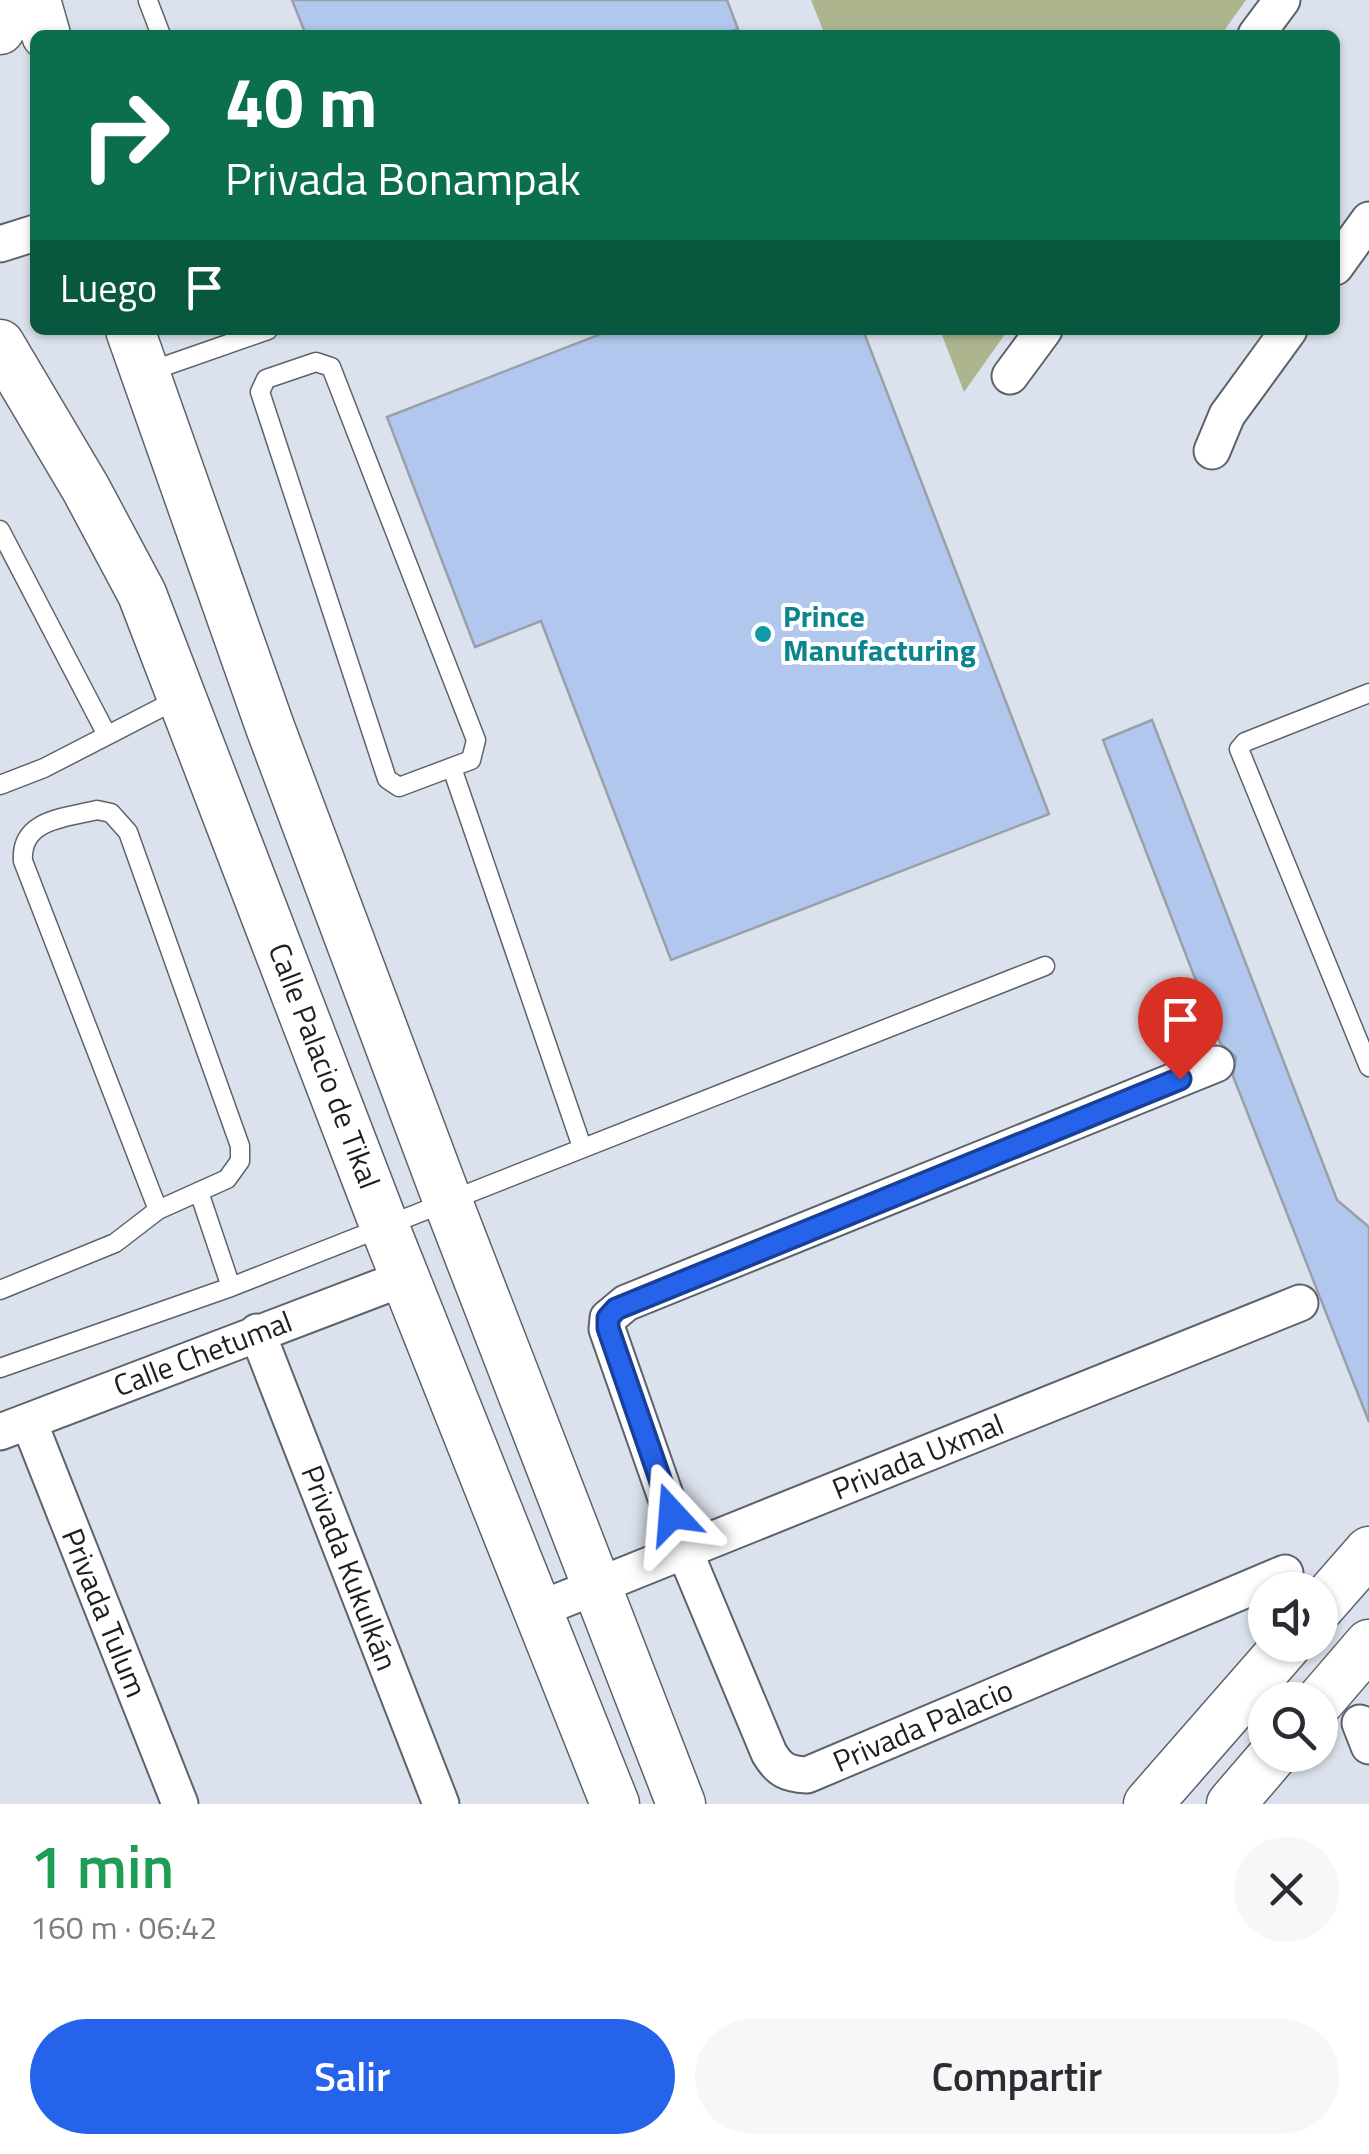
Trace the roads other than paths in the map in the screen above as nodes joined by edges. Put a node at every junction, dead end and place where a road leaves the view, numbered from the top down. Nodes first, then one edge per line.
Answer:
1 (18, 0) edge
2 (36, 0) edge
3 (1282, 0) edge
4 (148, 1) edge
5 (0, 30) edge
6 (45, 30) edge
7 (159, 30) edge
8 (1260, 30) edge
9 (1369, 220) edge
10 (30, 235) edge
11 (0, 244) edge
12 (1340, 260) edge
13 (238, 335) edge
14 (1040, 335) edge
15 (1285, 335) edge
16 (0, 344) edge
17 (138, 352) edge
18 (1010, 376) dead end
19 (1212, 451) dead end
20 (0, 530) edge
21 (1369, 693) edge
22 (183, 696) junction
23 (107, 735) junction
24 (452, 768) junction
25 (0, 785) edge
26 (1045, 966) dead end
27 (1216, 1064) dead end
28 (1369, 1066) edge
29 (582, 1147) junction
30 (200, 1192) junction
31 (448, 1202) junction
32 (158, 1210) junction
33 (384, 1225) junction
34 (408, 1278) junction
35 (230, 1287) junction
36 (0, 1290) edge
37 (1300, 1303) dead end
38 (257, 1332) junction
39 (0, 1368) edge
40 (14, 1427) edge
41 (685, 1552) junction
42 (1369, 1552) edge
43 (1338, 1587) edge
44 (596, 1589) junction
45 (1248, 1589) edge
46 (536, 1611) junction
47 (1369, 1644) edge
48 (1272, 1662) edge
49 (1350, 1723) edge
50 (1258, 1772) edge
51 (180, 1804) edge
52 (442, 1804) edge
53 (615, 1804) edge
54 (681, 1804) edge
55 (1148, 1804) edge
56 (1231, 1804) edge

1 - 5 street
2 - 6 street
3 - 8 street
4 - 7 lane
9 - 12 street
10 - 11 street
13 - 17 lane
14 - 18 street
15 - 19 street
16 - 22 street, Calle Palacio de Tikal
17 - 31 street
20 - 23 lane
21 - 28 lane
22 - 23 lane
22 - 33 street, Calle Palacio de Tikal
23 - 25 lane
24 - 24 lane
24 - 29 lane
26 - 29 lane
27 - 41 street, Privada Palacio
29 - 31 lane
30 - 32 lane
30 - 32 lane
30 - 35 lane
31 - 33 lane
31 - 44 street
32 - 36 lane
33 - 34 street, Calle Palacio de Tikal
33 - 35 lane
34 - 38 street, Calle Chetumal
34 - 46 street, Calle Palacio de Tikal
35 - 39 lane
37 - 41 street, Privada Uxmal
38 - 40 street, Calle Chetumal
38 - 52 street, Privada Kukulkán
40 - 51 street, Privada Tulum
41 - 44 street, Privada Uxmal
41 - 45 street, Privada Palacio
42 - 43 street
44 - 46 street, Privada Uxmal
44 - 54 street
46 - 53 street, Calle Palacio de Tikal
47 - 49 street
48 - 55 street
50 - 56 street

